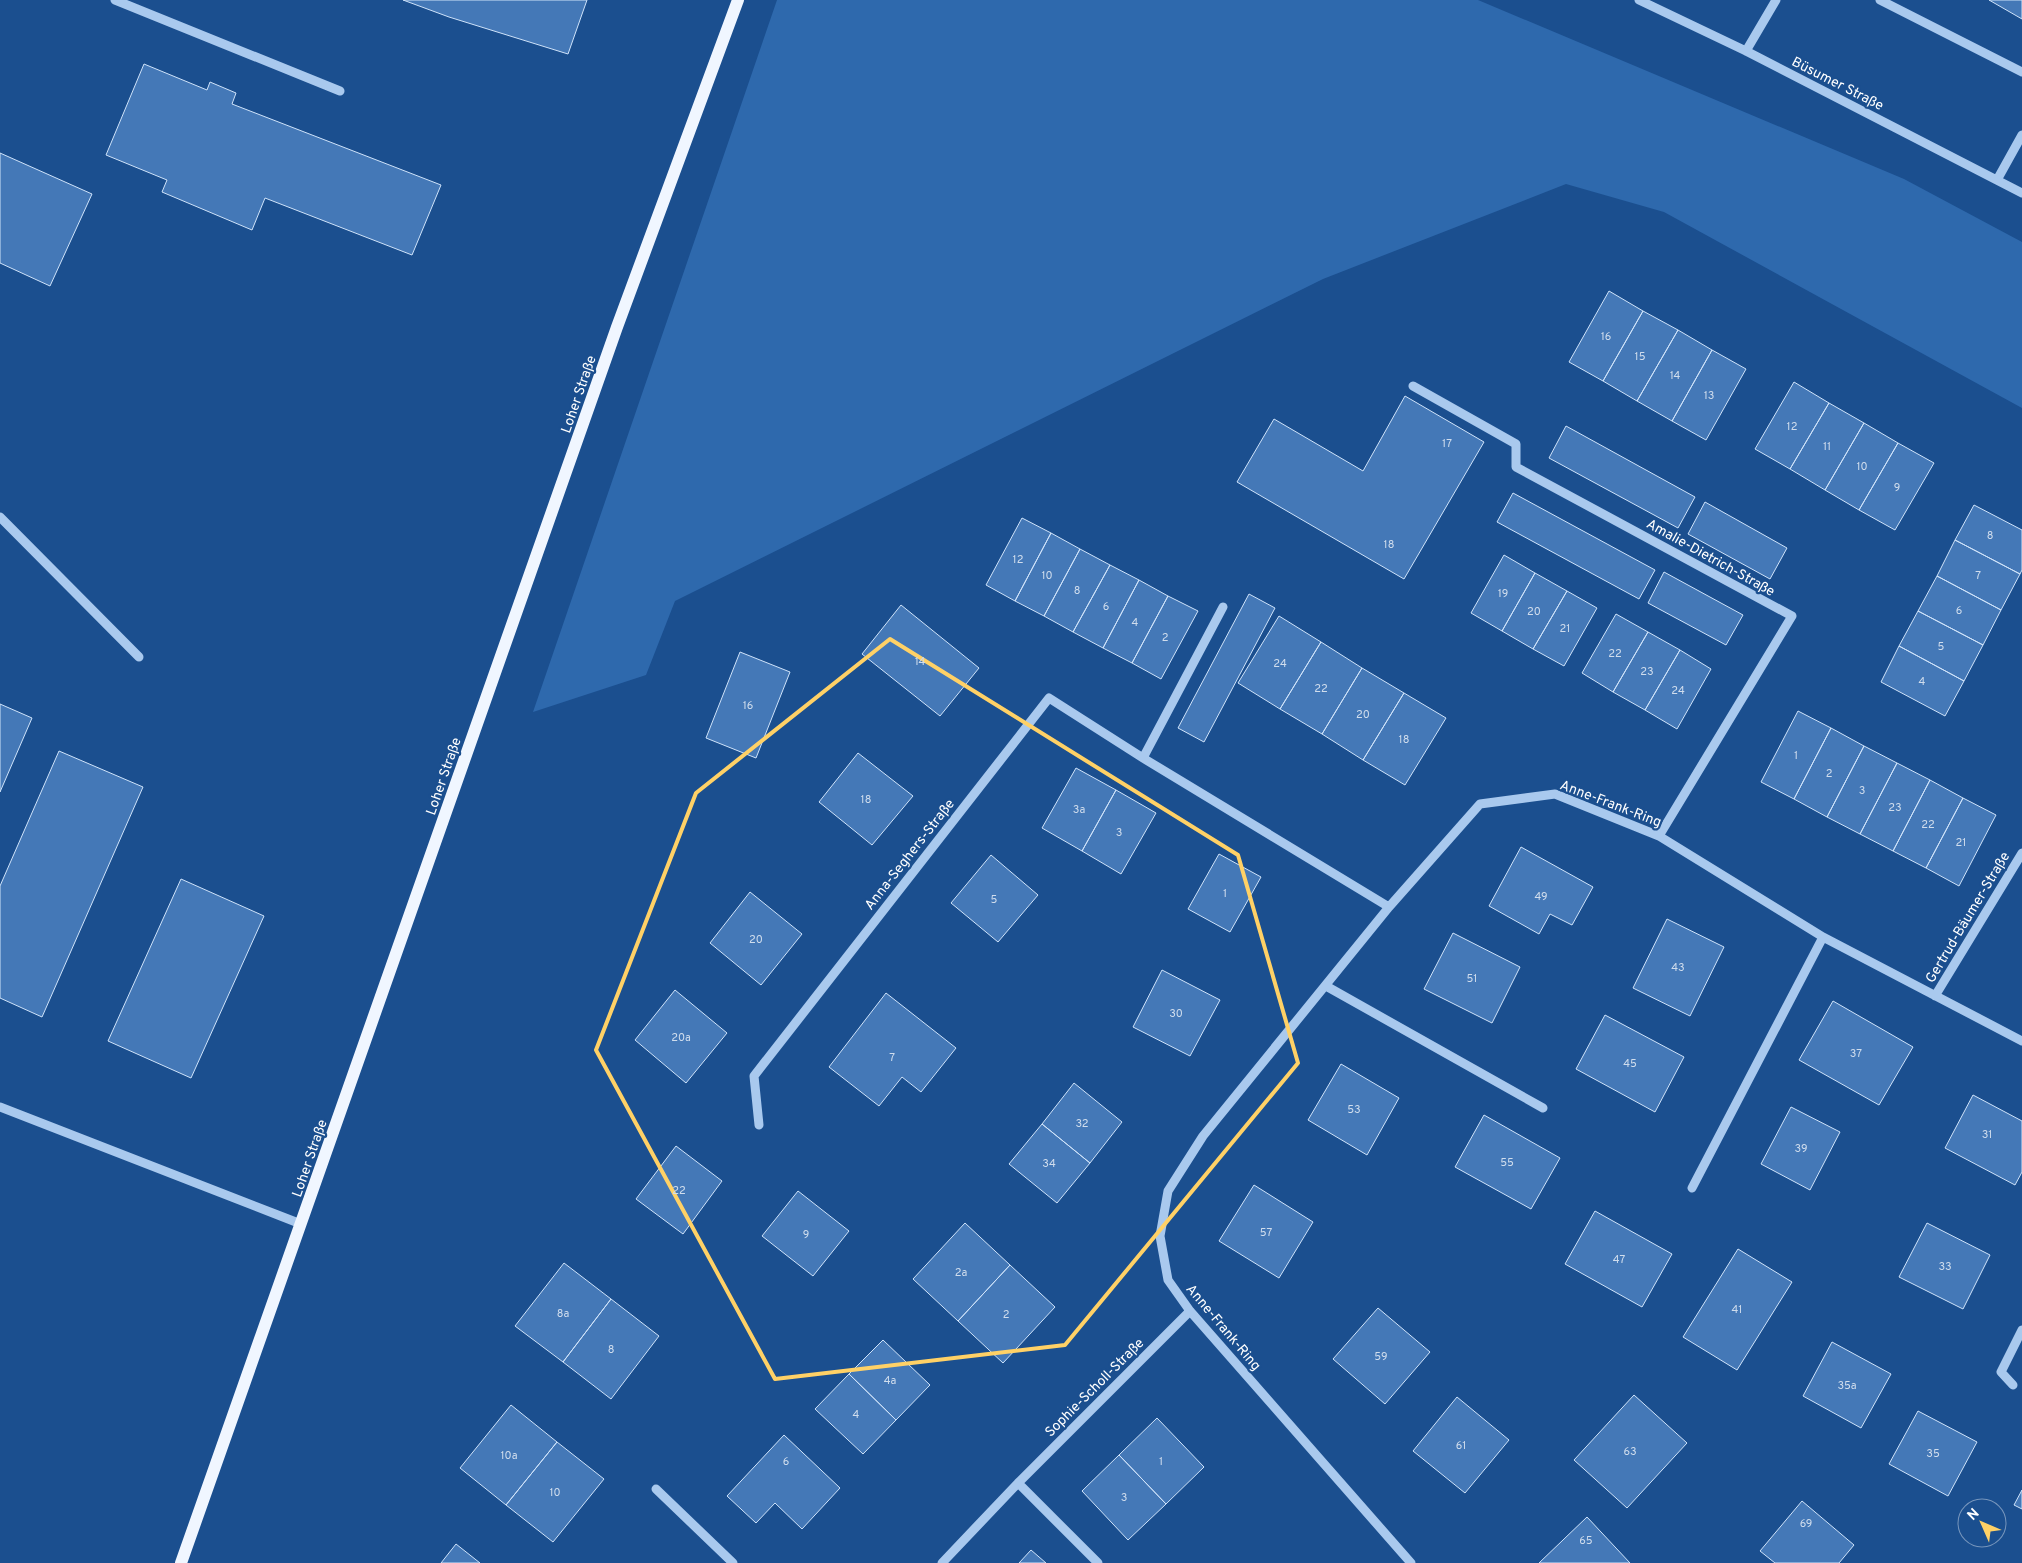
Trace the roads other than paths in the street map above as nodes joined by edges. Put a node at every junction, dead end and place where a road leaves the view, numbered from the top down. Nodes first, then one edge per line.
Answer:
1 (115, 0) edge
2 (738, 0) edge
3 (1639, 0) edge
4 (1776, 0) edge
5 (1880, 0) edge
6 (1746, 51) junction
7 (2022, 72) edge
8 (340, 91) dead end
9 (2022, 135) edge
10 (1997, 180) junction
11 (2022, 193) edge
12 (1413, 386) dead end
13 (0, 517) edge
14 (1223, 607) dead end
15 (139, 657) dead end
16 (1143, 758) junction
17 (1659, 836) junction
18 (2022, 853) edge
19 (1389, 907) junction
20 (1822, 937) junction
21 (1326, 986) junction
22 (1935, 996) junction
23 (2022, 1041) edge
24 (0, 1107) edge
25 (1543, 1108) dead end
26 (759, 1126) dead end
27 (1692, 1188) dead end
28 (301, 1224) junction
29 (1190, 1312) junction
30 (2022, 1330) edge
31 (2013, 1385) dead end
32 (1018, 1483) junction
33 (656, 1489) dead end
34 (181, 1563) edge
35 (733, 1563) edge
36 (942, 1563) edge
37 (1098, 1563) edge
38 (1411, 1563) edge

1 - 8 street
2 - 28 main road, Loher Straße
3 - 6 street, Büsumer Straße
4 - 6 street
5 - 7 street
6 - 10 street, Büsumer Straße
9 - 10 street
10 - 11 street, Büsumer Straße
12 - 17 street, Amalie-Dietrich-Straße
13 - 15 street
14 - 16 street
16 - 19 street, Anna-Seghers-Straße
16 - 26 street, Anna-Seghers-Straße
17 - 19 street, Anne-Frank-Ring
17 - 20 street, Anne-Frank-Ring
18 - 22 street, Gertrud-Bäumer-Straße
19 - 21 street, Anne-Frank-Ring
20 - 22 street, Anne-Frank-Ring
20 - 27 street
21 - 25 street
21 - 29 street, Anne-Frank-Ring
22 - 23 street, Anne-Frank-Ring
24 - 28 street
28 - 34 main road, Loher Straße
29 - 32 street, Sophie-Scholl-Straße
29 - 38 street, Anne-Frank-Ring
30 - 31 street
32 - 36 street, Sophie-Scholl-Straße
32 - 37 street
33 - 35 street

